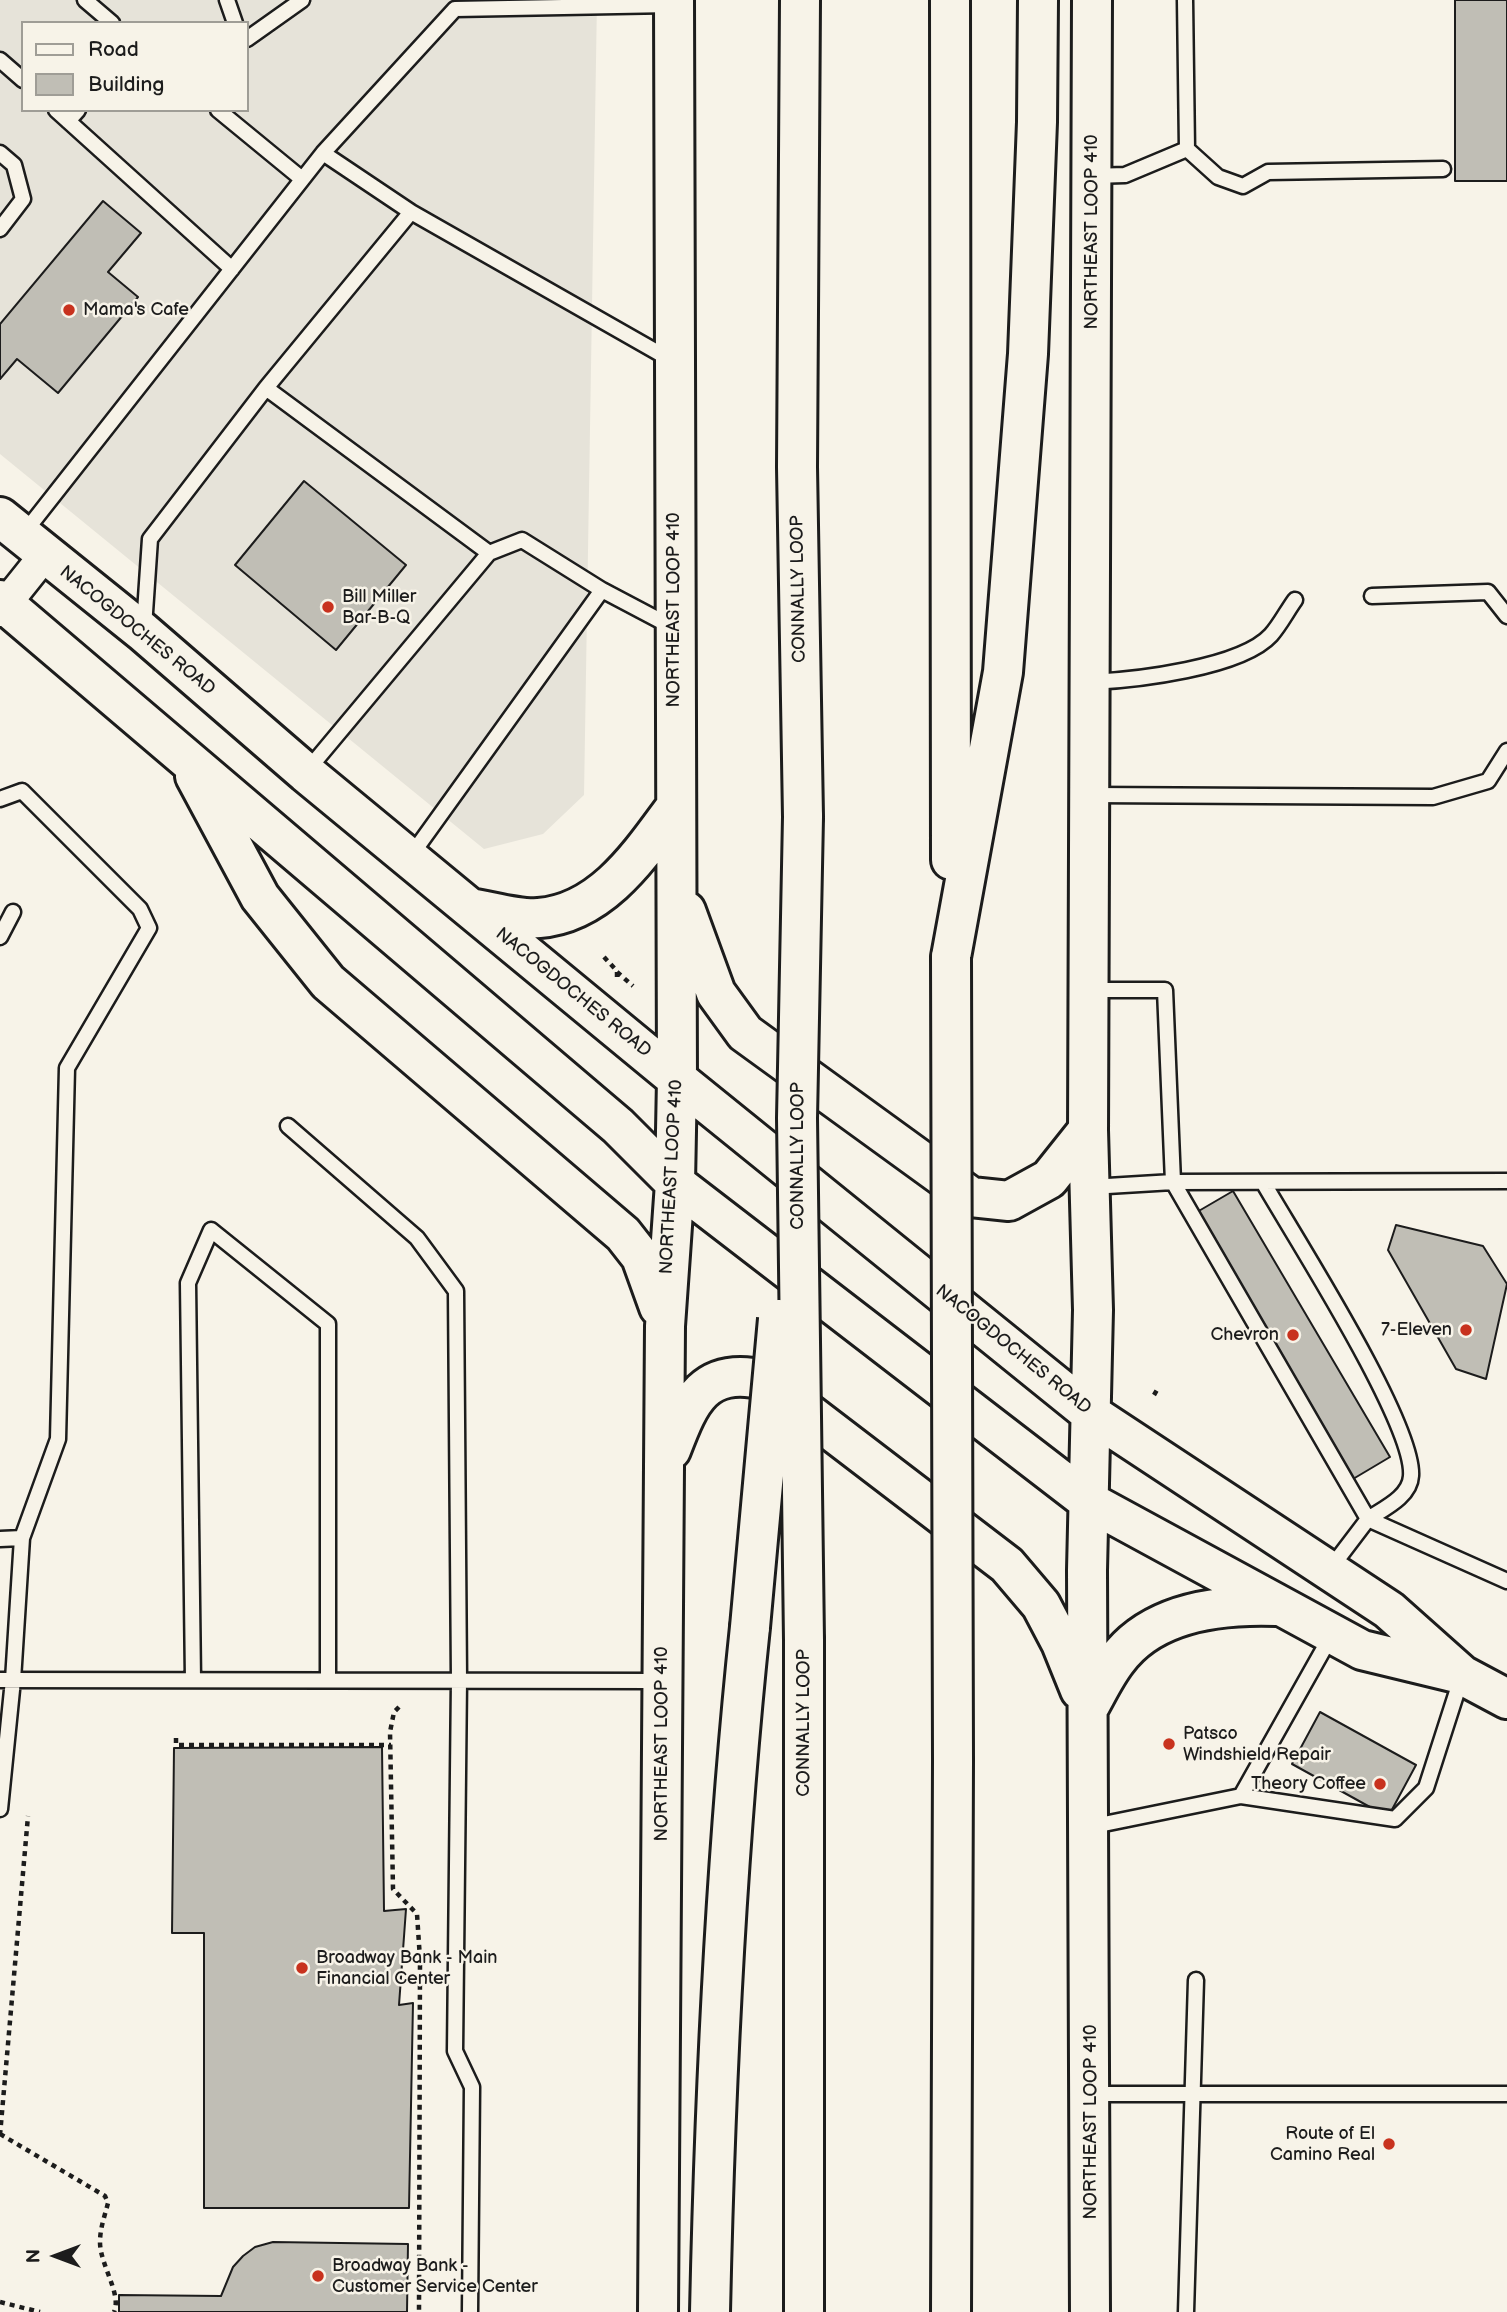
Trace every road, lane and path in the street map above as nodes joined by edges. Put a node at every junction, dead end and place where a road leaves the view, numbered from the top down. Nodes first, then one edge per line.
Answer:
1 (85, 0) edge
2 (226, 0) edge
3 (302, 0) edge
4 (800, 0) edge
5 (950, 0) edge
6 (1038, 0) edge
7 (1092, 0) edge
8 (1185, 0) edge
9 (674, 3) edge
10 (110, 21) edge
11 (234, 21) edge
12 (248, 38) edge
13 (0, 60) edge
14 (21, 78) edge
15 (220, 112) edge
16 (73, 116) edge
17 (1187, 149) junction
18 (0, 153) edge
19 (323, 153) junction
20 (1443, 170) dead end
21 (1092, 176) junction
22 (302, 180) junction
23 (411, 212) junction
24 (0, 229) edge
25 (232, 269) junction
26 (673, 361) junction
27 (266, 388) junction
28 (22, 536) edge
29 (489, 553) junction
30 (602, 590) junction
31 (1372, 596) dead end
32 (1295, 600) dead end
33 (2, 605) edge
34 (1507, 616) edge
35 (674, 628) junction
36 (143, 632) junction
37 (1092, 682) junction
38 (1507, 751) edge
39 (184, 756) junction
40 (306, 773) junction
41 (1091, 795) junction
42 (0, 799) edge
43 (674, 809) junction
44 (409, 858) junction
45 (676, 883) junction
46 (470, 908) junction
47 (13, 912) dead end
48 (0, 937) edge
49 (951, 957) junction
50 (617, 971) dead end
51 (633, 986) dead end
52 (1090, 990) junction
53 (677, 1079) junction
54 (797, 1118) junction
55 (288, 1126) dead end
56 (1088, 1130) junction
57 (1507, 1181) edge
58 (1173, 1182) junction
59 (1263, 1182) junction
60 (675, 1183) junction
61 (1090, 1187) junction
62 (665, 1326) junction
63 (1090, 1413) junction
64 (663, 1470) junction
65 (1088, 1501) junction
66 (1368, 1520) junction
67 (22, 1538) junction
68 (0, 1539) edge
69 (1329, 1570) junction
70 (1507, 1581) edge
71 (1282, 1606) junction
72 (1332, 1634) junction
73 (1462, 1675) junction
74 (7, 1680) edge
75 (193, 1680) junction
76 (328, 1680) junction
77 (459, 1680) junction
78 (662, 1681) junction
79 (1506, 1693) edge
80 (405, 1706) dead end
81 (1088, 1709) junction
82 (176, 1738) dead end
83 (391, 1745) junction
84 (1241, 1796) junction
85 (0, 1802) edge
86 (29, 1803) dead end
87 (0, 1809) edge
88 (1089, 1827) junction
89 (1196, 1980) dead end
90 (1091, 2094) junction
91 (1191, 2094) junction
92 (1507, 2094) edge
93 (0, 2135) edge
94 (0, 2302) edge
95 (40, 2312) edge
96 (114, 2312) edge
97 (419, 2312) edge
98 (470, 2312) edge
99 (659, 2312) edge
100 (710, 2312) edge
101 (804, 2312) edge
102 (951, 2312) edge
103 (1090, 2312) edge
104 (1186, 2312) edge

1 - 10 lane
2 - 11 lane
3 - 12 lane
4 - 54 main road, CONNALLY LOOP, bridge
5 - 49 main road
6 - 49 main road
7 - 21 main road, NORTHEAST LOOP 410
8 - 17 lane
9 - 19 lane
9 - 26 main road, NORTHEAST LOOP 410
13 - 14 lane
15 - 22 lane
16 - 25 lane
17 - 20 lane
17 - 21 lane
18 - 24 lane
19 - 22 lane
19 - 23 lane
21 - 37 main road, NORTHEAST LOOP 410
22 - 25 lane
23 - 26 lane
23 - 27 lane
25 - 28 lane
26 - 35 main road, NORTHEAST LOOP 410
27 - 29 lane
27 - 36 lane
28 - 33 street
28 - 36 main road, NACOGDOCHES ROAD
29 - 30 lane
29 - 40 lane
30 - 35 lane
30 - 44 lane
31 - 34 lane
32 - 37 lane
33 - 39 main road, NACOGDOCHES ROAD
35 - 43 main road, NORTHEAST LOOP 410
36 - 40 main road, NACOGDOCHES ROAD
37 - 41 main road, NORTHEAST LOOP 410
38 - 41 lane
39 - 60 main road, NACOGDOCHES ROAD
39 - 62 main road
40 - 44 main road, NACOGDOCHES ROAD
41 - 52 main road, NORTHEAST LOOP 410
42 - 67 lane
43 - 45 main road, NORTHEAST LOOP 410
43 - 46 main road
44 - 46 main road, NACOGDOCHES ROAD
45 - 53 main road, NORTHEAST LOOP 410
45 - 56 main road
46 - 53 main road, NACOGDOCHES ROAD
47 - 48 lane
49 - 102 main road, bridge
50 - 51 path
52 - 56 main road, NORTHEAST LOOP 410
52 - 58 lane
53 - 60 main road, NORTHEAST LOOP 410
53 - 63 main road, NACOGDOCHES ROAD
54 - 100 main road, bridge
54 - 101 main road, CONNALLY LOOP, bridge
55 - 77 lane
56 - 61 main road, NORTHEAST LOOP 410
57 - 59 lane
58 - 59 lane
58 - 61 lane
58 - 66 lane
59 - 66 lane
60 - 62 main road, NORTHEAST LOOP 410
60 - 65 main road, NACOGDOCHES ROAD
61 - 63 main road, NORTHEAST LOOP 410
62 - 64 main road, NORTHEAST LOOP 410
63 - 65 main road, NORTHEAST LOOP 410
63 - 69 main road, NACOGDOCHES ROAD
64 - 78 main road, NORTHEAST LOOP 410
64 - 81 main road
65 - 71 main road, NACOGDOCHES ROAD
65 - 81 main road, NORTHEAST LOOP 410
66 - 69 lane
66 - 70 lane
67 - 68 lane
67 - 74 lane
69 - 73 main road, NACOGDOCHES ROAD
71 - 72 main road, NACOGDOCHES ROAD
71 - 81 main road
72 - 73 main road, NACOGDOCHES ROAD
72 - 84 lane
73 - 79 main road, NACOGDOCHES ROAD
73 - 84 lane
74 - 75 lane
74 - 85 lane
75 - 76 lane
75 - 76 lane
76 - 77 lane
77 - 78 lane
77 - 98 lane
78 - 99 main road, NORTHEAST LOOP 410
80 - 83 path
81 - 88 main road, NORTHEAST LOOP 410
82 - 83 path
83 - 97 path
84 - 88 lane
85 - 87 lane
86 - 93 path
88 - 90 main road, NORTHEAST LOOP 410
89 - 91 lane
90 - 91 lane
90 - 103 main road, NORTHEAST LOOP 410
91 - 92 lane
91 - 104 lane
93 - 96 path
94 - 95 path

